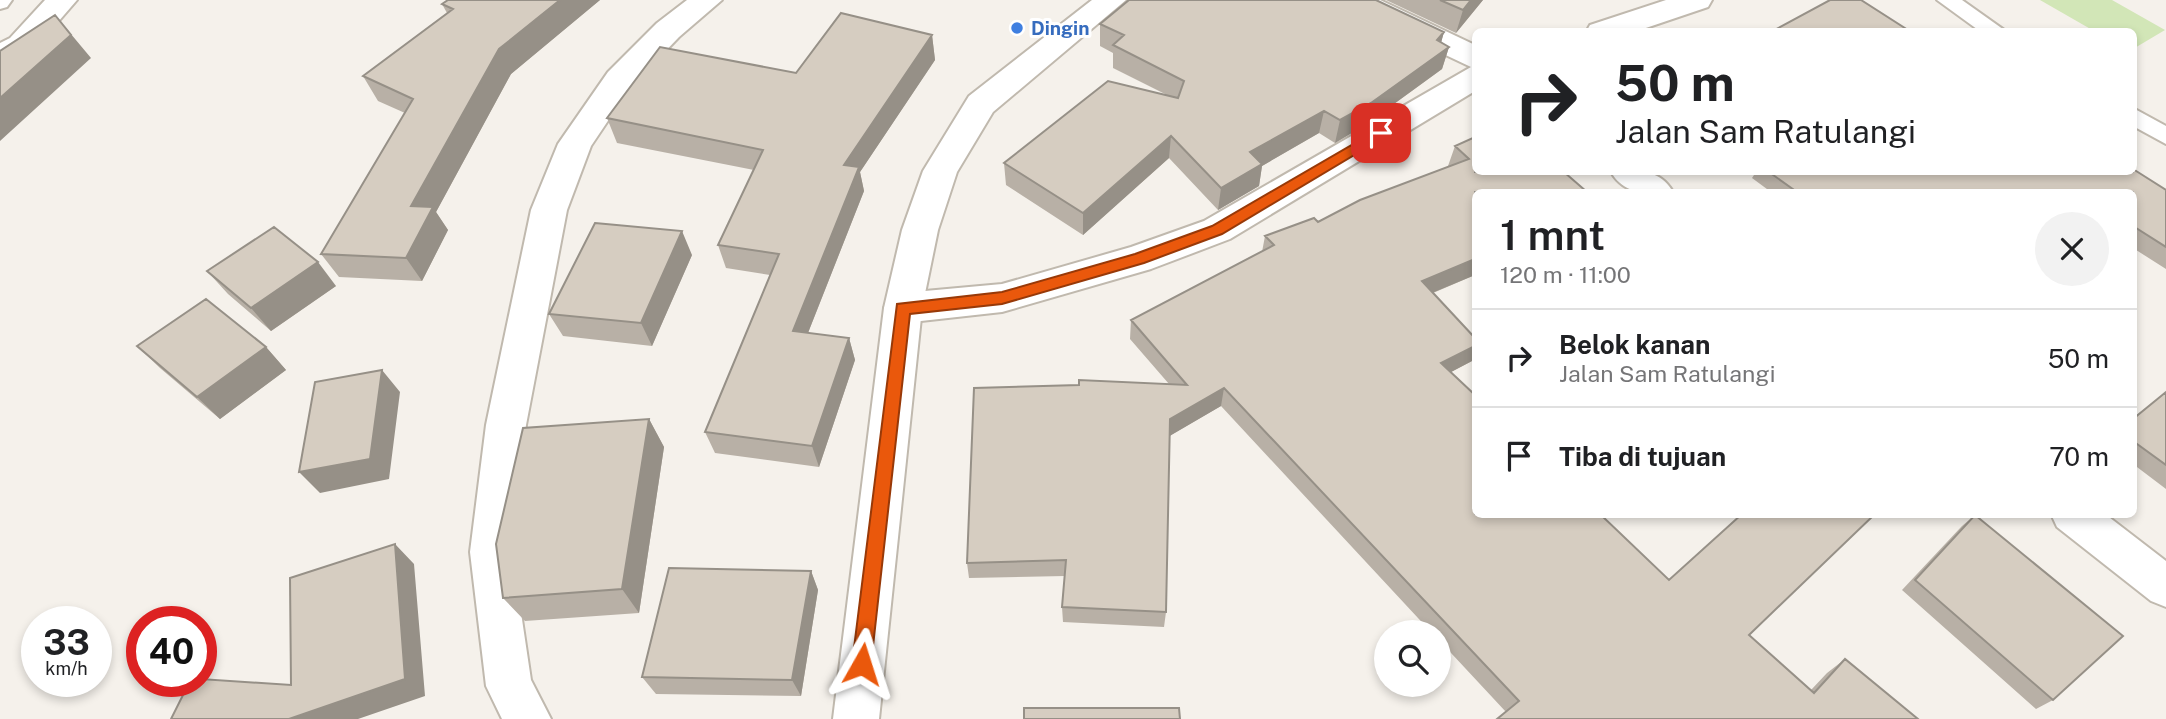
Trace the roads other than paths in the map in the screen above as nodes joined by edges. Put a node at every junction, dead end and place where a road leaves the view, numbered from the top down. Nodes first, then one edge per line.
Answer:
1 (62, 0) edge
2 (707, 0) edge
3 (1111, 0) edge
4 (1355, 0) edge
5 (1697, 0) edge
6 (1947, 0) edge
7 (1613, 28) edge
8 (1991, 28) edge
9 (0, 57) edge
10 (1472, 57) edge
11 (1472, 79) edge
12 (2137, 118) edge
13 (2166, 136) edge
14 (1632, 175) edge
15 (1652, 189) edge
16 (903, 309) junction
17 (2077, 518) edge
18 (2166, 587) edge
19 (528, 719) edge
20 (856, 719) edge

1 - 9 street
2 - 19 street
3 - 16 street
4 - 10 street
5 - 7 street
6 - 8 lane
11 - 16 street
12 - 13 lane
14 - 15 street
16 - 20 street
17 - 18 street

